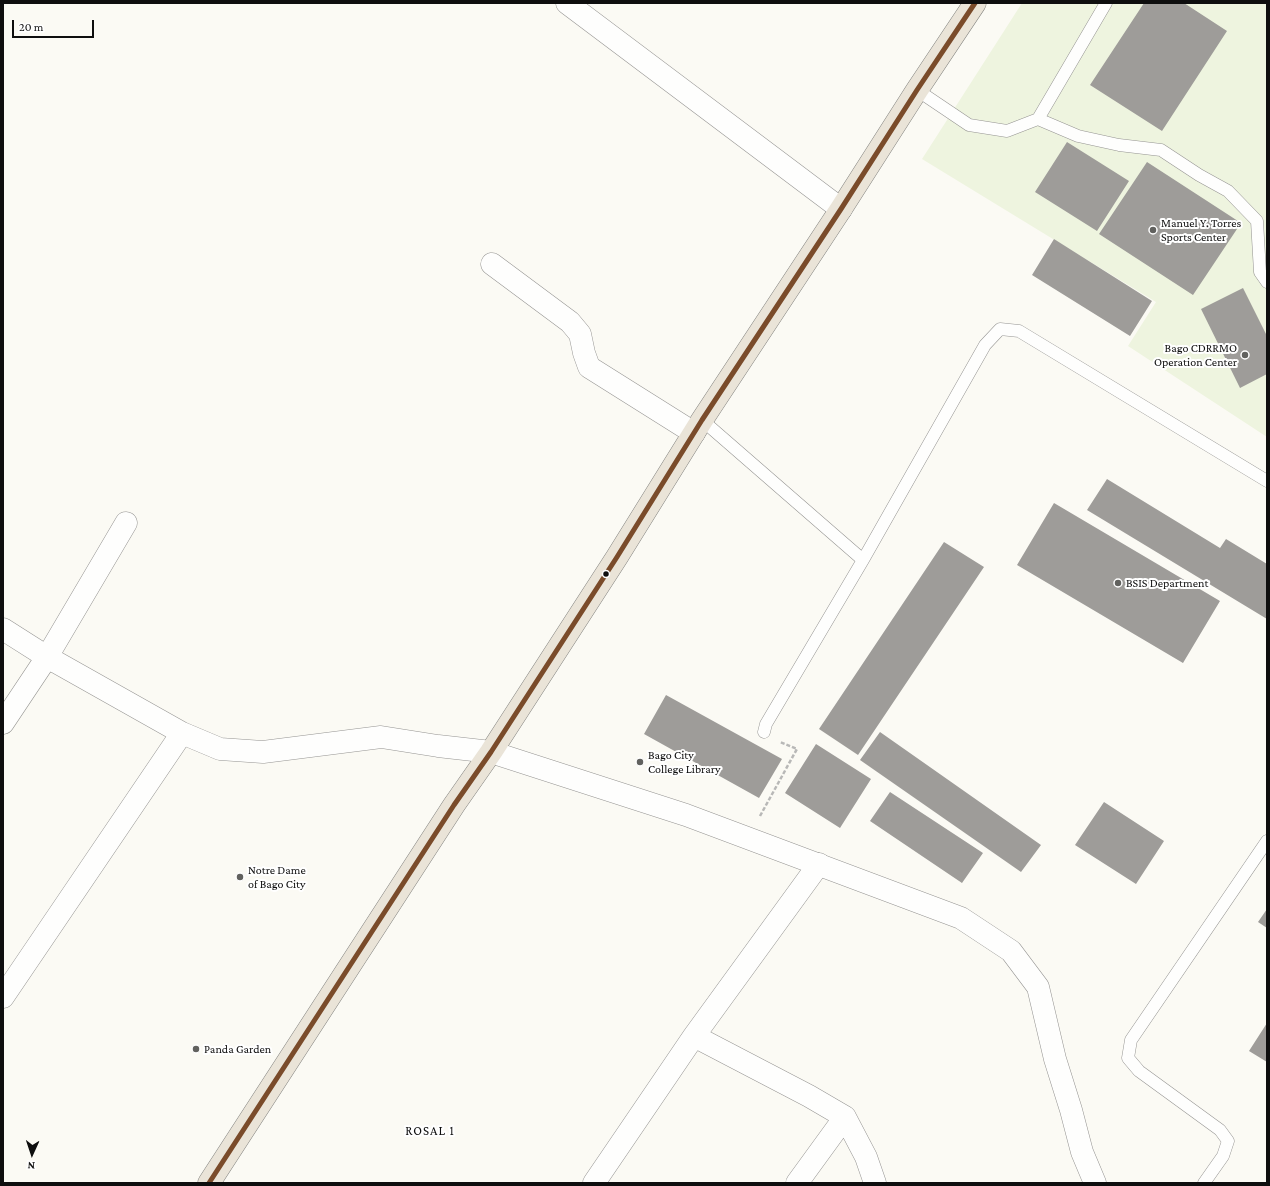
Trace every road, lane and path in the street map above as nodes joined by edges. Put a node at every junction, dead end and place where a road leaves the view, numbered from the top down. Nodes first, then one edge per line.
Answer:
1 (567, 3) edge
2 (976, 3) edge
3 (1106, 3) edge
4 (917, 90) junction
5 (1038, 119) junction
6 (841, 209) junction
7 (492, 264) dead end
8 (1267, 282) edge
9 (698, 426) junction
10 (1267, 481) edge
11 (126, 523) dead end
12 (863, 560) junction
13 (3, 629) edge
14 (47, 657) junction
15 (3, 723) edge
16 (764, 732) joint
17 (182, 733) junction
18 (491, 752) junction
19 (748, 838) junction
20 (1267, 841) edge
21 (819, 864) junction
22 (3, 997) edge
23 (694, 1036) junction
24 (845, 1117) junction
25 (209, 1183) edge
26 (594, 1183) edge
27 (796, 1183) edge
28 (875, 1183) edge
29 (1095, 1183) edge
30 (1204, 1183) edge

1 - 6 street
2 - 4 highway
3 - 5 lane
4 - 5 lane
4 - 6 highway
5 - 8 lane
6 - 9 highway
7 - 9 street
9 - 12 lane
9 - 18 highway
10 - 12 lane
11 - 14 street
12 - 16 lane
13 - 14 street
14 - 15 street
14 - 17 street
16 - 19 path
17 - 18 street
17 - 22 street
18 - 19 street
18 - 25 highway
19 - 21 street
20 - 30 lane
21 - 23 street
21 - 29 street
23 - 24 street
23 - 26 street
24 - 27 street
24 - 28 street

